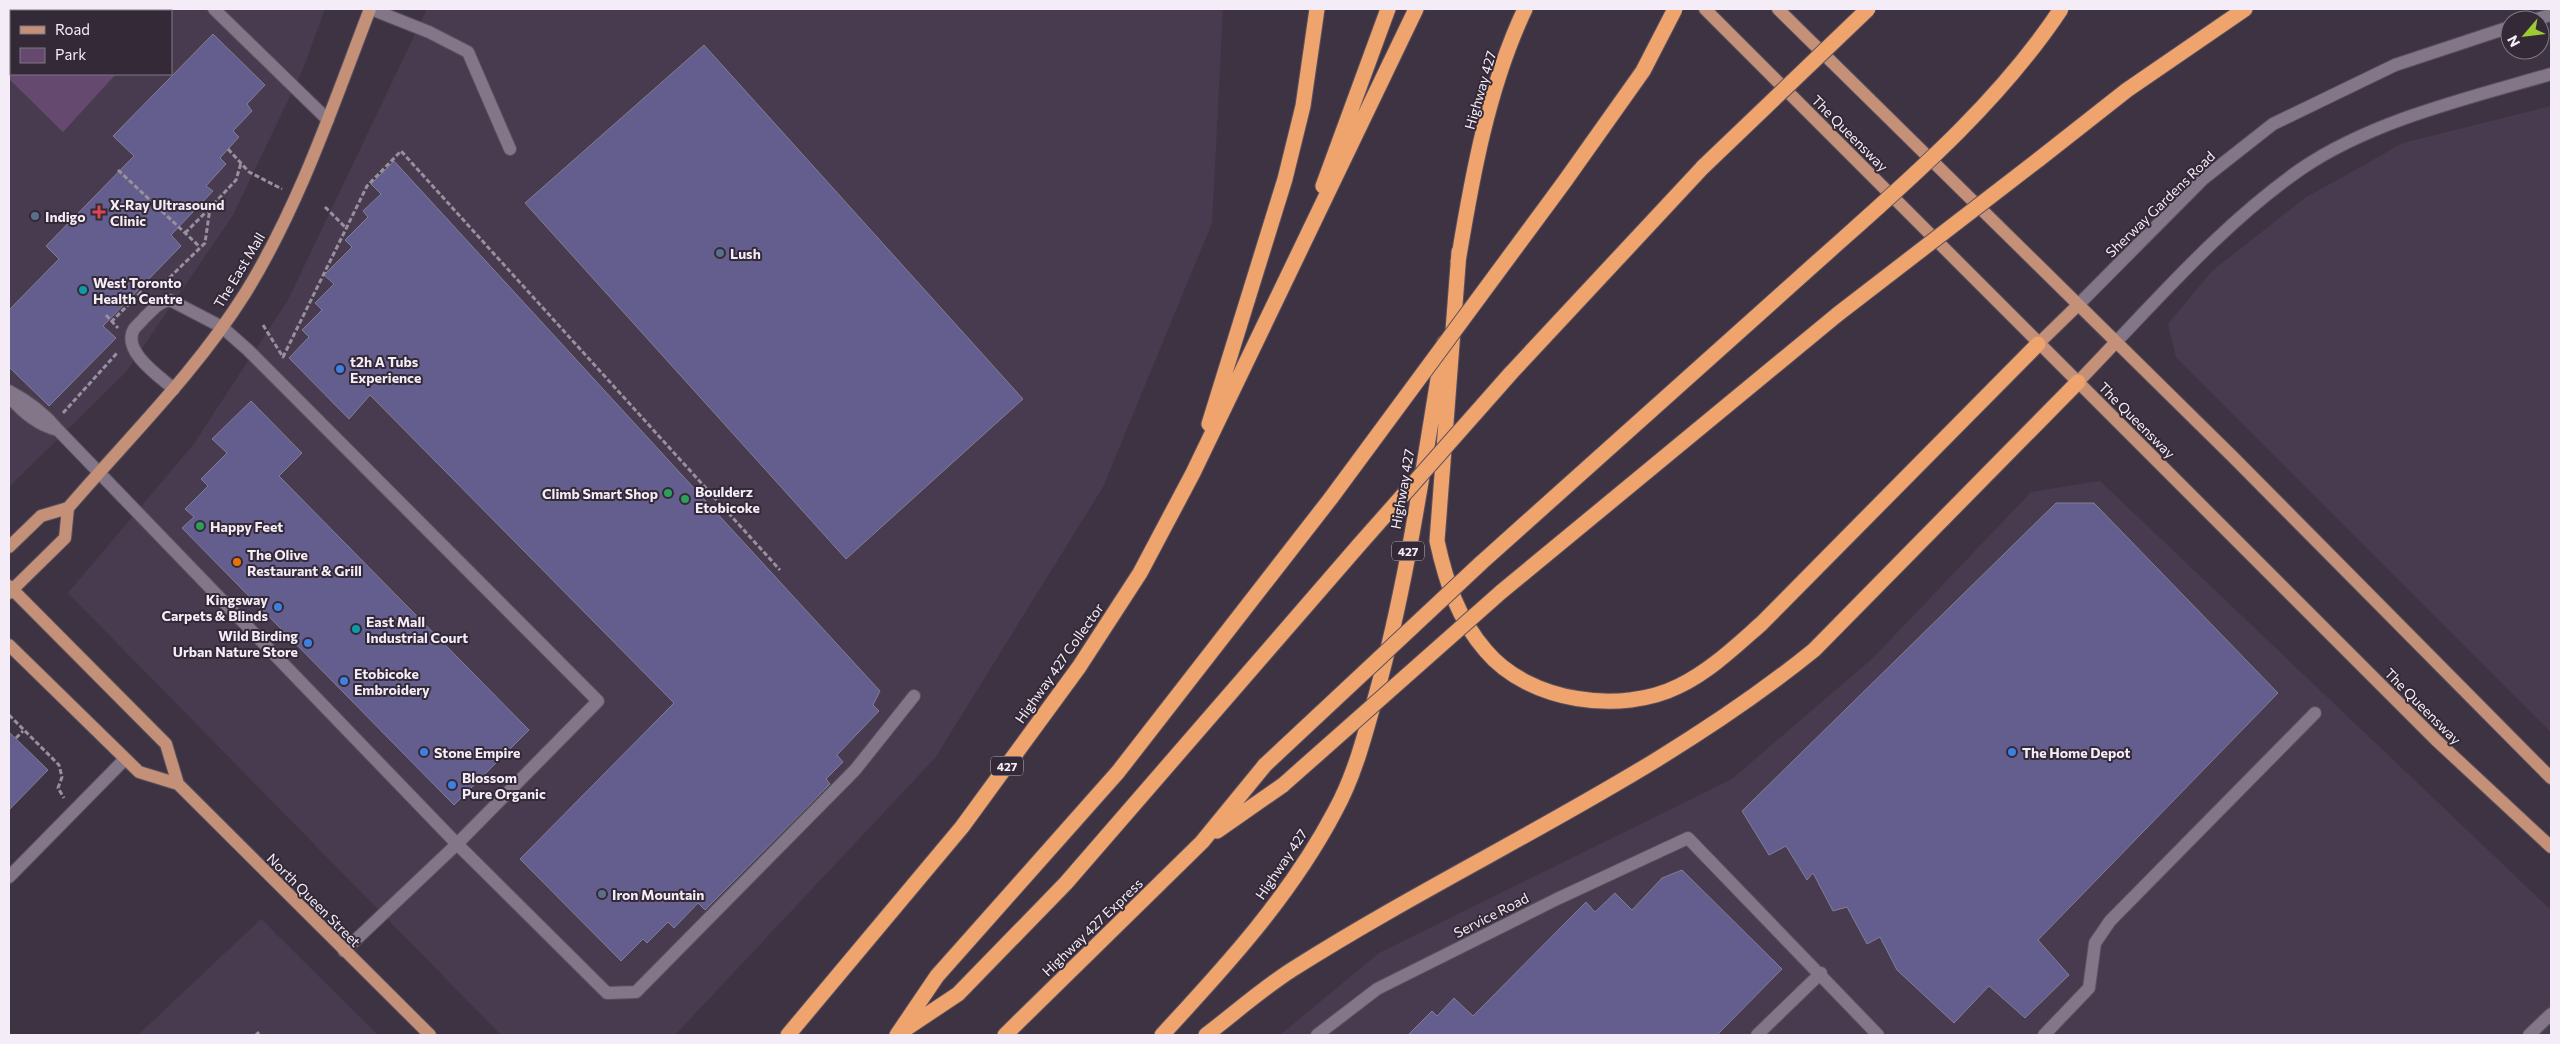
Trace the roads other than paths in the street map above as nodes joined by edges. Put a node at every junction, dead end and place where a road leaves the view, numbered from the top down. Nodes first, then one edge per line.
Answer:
1 (214, 9) edge
2 (371, 9) edge
3 (1318, 9) edge
4 (1388, 9) edge
5 (1416, 9) edge
6 (1524, 9) edge
7 (1675, 9) edge
8 (1705, 9) edge
9 (1778, 9) edge
10 (1868, 9) edge
11 (2062, 9) edge
12 (2245, 9) edge
13 (2500, 30) edge
14 (2551, 74) edge
15 (328, 120) junction
16 (510, 149) dead end
17 (1459, 252) junction
18 (1292, 268) junction
19 (2077, 306) junction
20 (222, 327) junction
21 (2116, 342) junction
22 (2038, 344) junction
23 (2078, 382) junction
24 (174, 389) junction
25 (9, 392) edge
26 (9, 396) edge
27 (58, 430) junction
28 (98, 473) junction
29 (1193, 473) junction
30 (68, 508) junction
31 (9, 547) edge
32 (10, 590) edge
33 (9, 645) edge
34 (914, 696) dead end
35 (2316, 713) dead end
36 (125, 759) junction
37 (2551, 778) edge
38 (178, 784) junction
39 (1202, 842) junction
40 (457, 844) junction
41 (2551, 847) edge
42 (9, 877) edge
43 (344, 951) junction
44 (1821, 974) junction
45 (2551, 1014) edge
46 (430, 1035) edge
47 (788, 1035) edge
48 (897, 1035) edge
49 (1005, 1035) edge
50 (1162, 1035) edge
51 (1206, 1035) edge
52 (1317, 1035) edge
53 (1757, 1035) edge
54 (1878, 1035) edge
55 (2044, 1035) edge
56 (2529, 1035) edge

1 - 15 street
2 - 15 main road, The East Mall
2 - 16 street
3 - 29 highway
4 - 18 highway
5 - 18 highway, 427
6 - 17 highway, Highway 427 / 427
7 - 48 highway, bridge
8 - 22 main road, The Queensway
9 - 19 main road
10 - 48 highway, bridge
11 - 39 highway, bridge
12 - 39 highway, bridge
13 - 19 street, Sherway Gardens Road
14 - 21 street
15 - 20 main road, The East Mall
17 - 22 highway
17 - 50 highway, Highway 427 / 427
18 - 29 highway, Highway 427 Collector / 427
19 - 21 main road
19 - 22 main road, Sherway Gardens Road
20 - 24 main road, The East Mall
20 - 24 street
20 - 40 street
21 - 23 main road
21 - 37 main road
22 - 23 main road, The Queensway
23 - 41 main road, The Queensway
23 - 51 highway
24 - 28 main road, The East Mall
25 - 27 street
26 - 27 street
27 - 28 street
28 - 30 main road, The East Mall
28 - 40 street
29 - 47 highway, Highway 427 Collector / 427
30 - 31 main road
30 - 32 main road
32 - 38 main road, North Queen Street
33 - 36 main road, North Queen Street
34 - 40 street
35 - 55 street
36 - 38 main road, North Queen Street
36 - 42 street
38 - 43 main road, North Queen Street
39 - 49 highway, Highway 427 Express
40 - 43 street
43 - 46 main road, North Queen Street
44 - 52 street, Service Road
44 - 53 street
44 - 54 street
45 - 56 street

